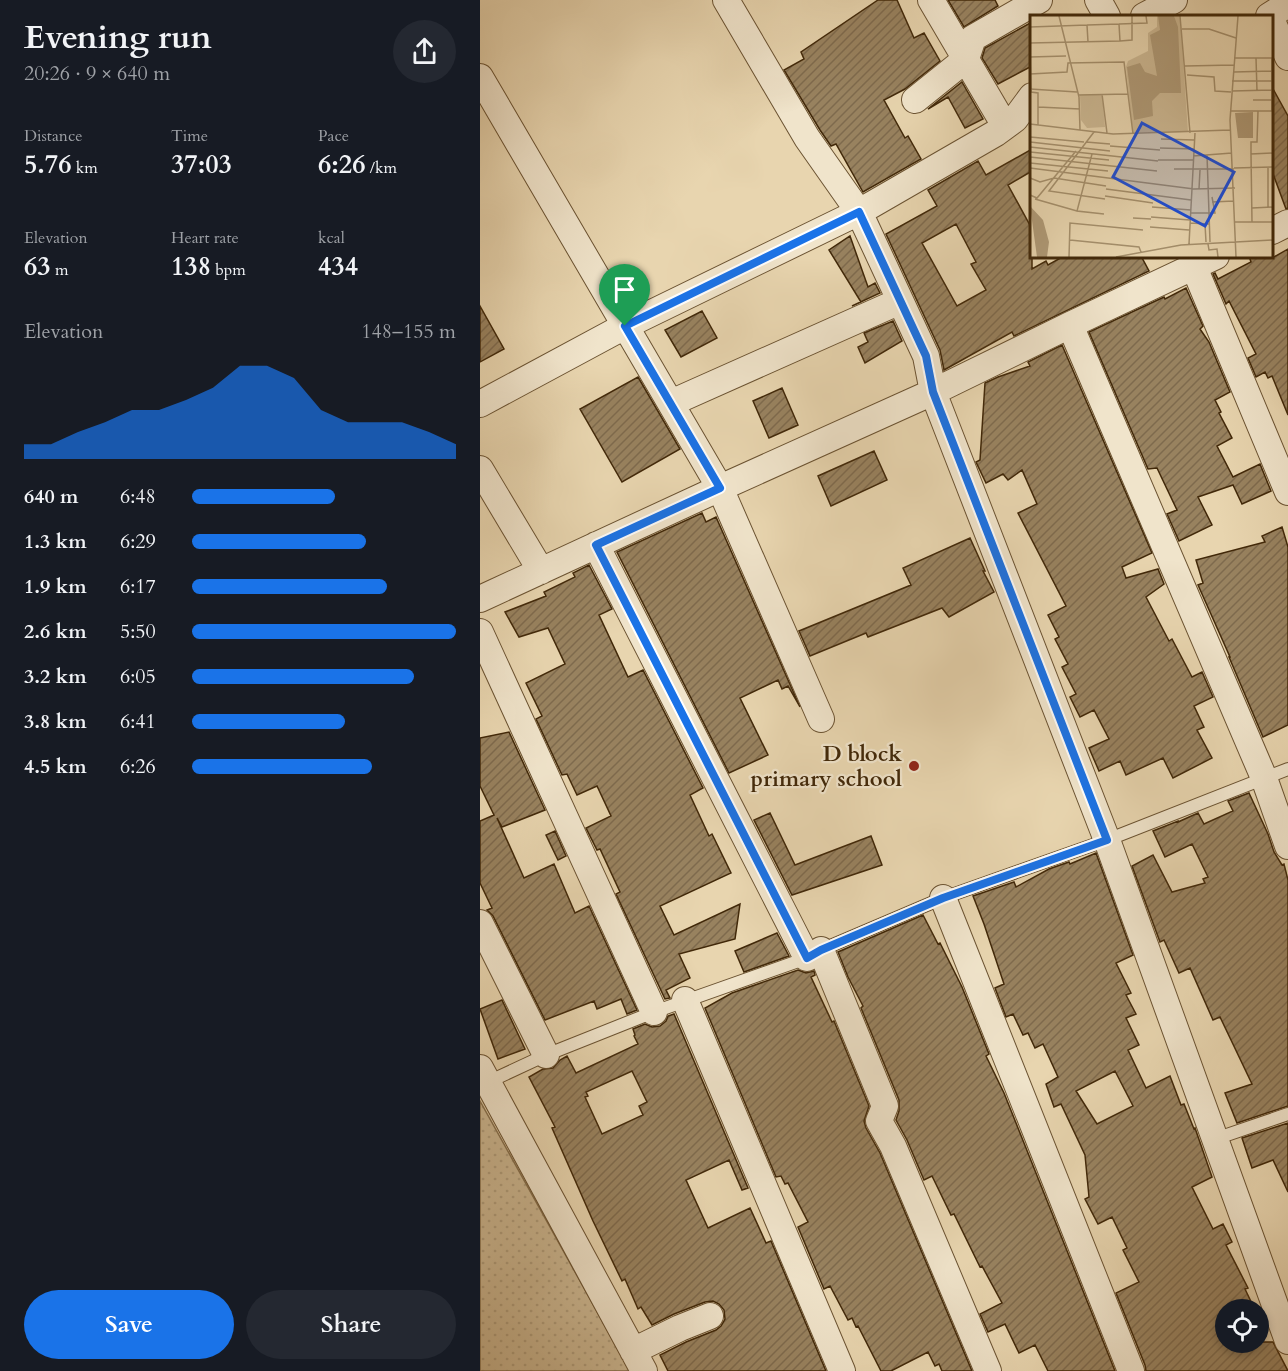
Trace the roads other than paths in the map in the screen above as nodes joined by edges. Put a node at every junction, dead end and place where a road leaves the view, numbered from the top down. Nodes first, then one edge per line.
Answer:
1 (726, 0) edge
2 (931, 0) edge
3 (1039, 0) edge
4 (1098, 0) edge
5 (1174, 0) edge
6 (1272, 11) edge
7 (1106, 15) edge
8 (1146, 15) edge
9 (1288, 57) edge
10 (966, 59) junction
11 (480, 77) edge
12 (1030, 99) edge
13 (915, 100) dead end
14 (1005, 126) junction
15 (859, 212) junction
16 (1288, 223) edge
17 (1273, 230) edge
18 (1205, 262) edge
19 (900, 302) junction
20 (1070, 325) junction
21 (625, 326) junction
22 (933, 392) junction
23 (480, 404) edge
24 (671, 404) junction
25 (480, 469) edge
26 (720, 488) junction
27 (1288, 492) edge
28 (596, 545) junction
29 (542, 571) junction
30 (480, 599) edge
31 (480, 633) edge
32 (821, 719) dead end
33 (1288, 769) edge
34 (1264, 777) junction
35 (1107, 840) junction
36 (1288, 846) edge
37 (943, 898) junction
38 (480, 923) edge
39 (814, 954) junction
40 (685, 1000) junction
41 (654, 1012) junction
42 (546, 1055) junction
43 (484, 1075) edge
44 (1288, 1113) edge
45 (1215, 1139) junction
46 (710, 1316) dead end
47 (1288, 1341) edge
48 (638, 1361) edge
49 (842, 1371) edge
50 (988, 1371) edge
51 (1131, 1371) edge

1 - 15 street
2 - 10 street
3 - 10 street
4 - 7 street
5 - 8 street
6 - 9 street
10 - 13 street
10 - 14 street
11 - 21 street
12 - 14 street
14 - 15 street
15 - 19 street
15 - 21 street
16 - 17 street
18 - 20 street
18 - 27 street
19 - 22 street
19 - 24 street
20 - 22 street
20 - 34 street
21 - 23 street
21 - 24 street
22 - 26 street
22 - 35 street
24 - 26 street
25 - 29 street
26 - 28 street
26 - 32 street
28 - 29 street
28 - 39 street
29 - 30 street
31 - 41 street
33 - 34 lane
34 - 35 lane
34 - 36 street
35 - 37 lane
35 - 45 street
37 - 39 lane
37 - 51 street
38 - 42 street
39 - 40 lane
39 - 50 street
40 - 41 lane
40 - 49 street
41 - 42 lane
42 - 43 lane
43 - 48 street
44 - 45 lane
45 - 47 street
46 - 48 street

